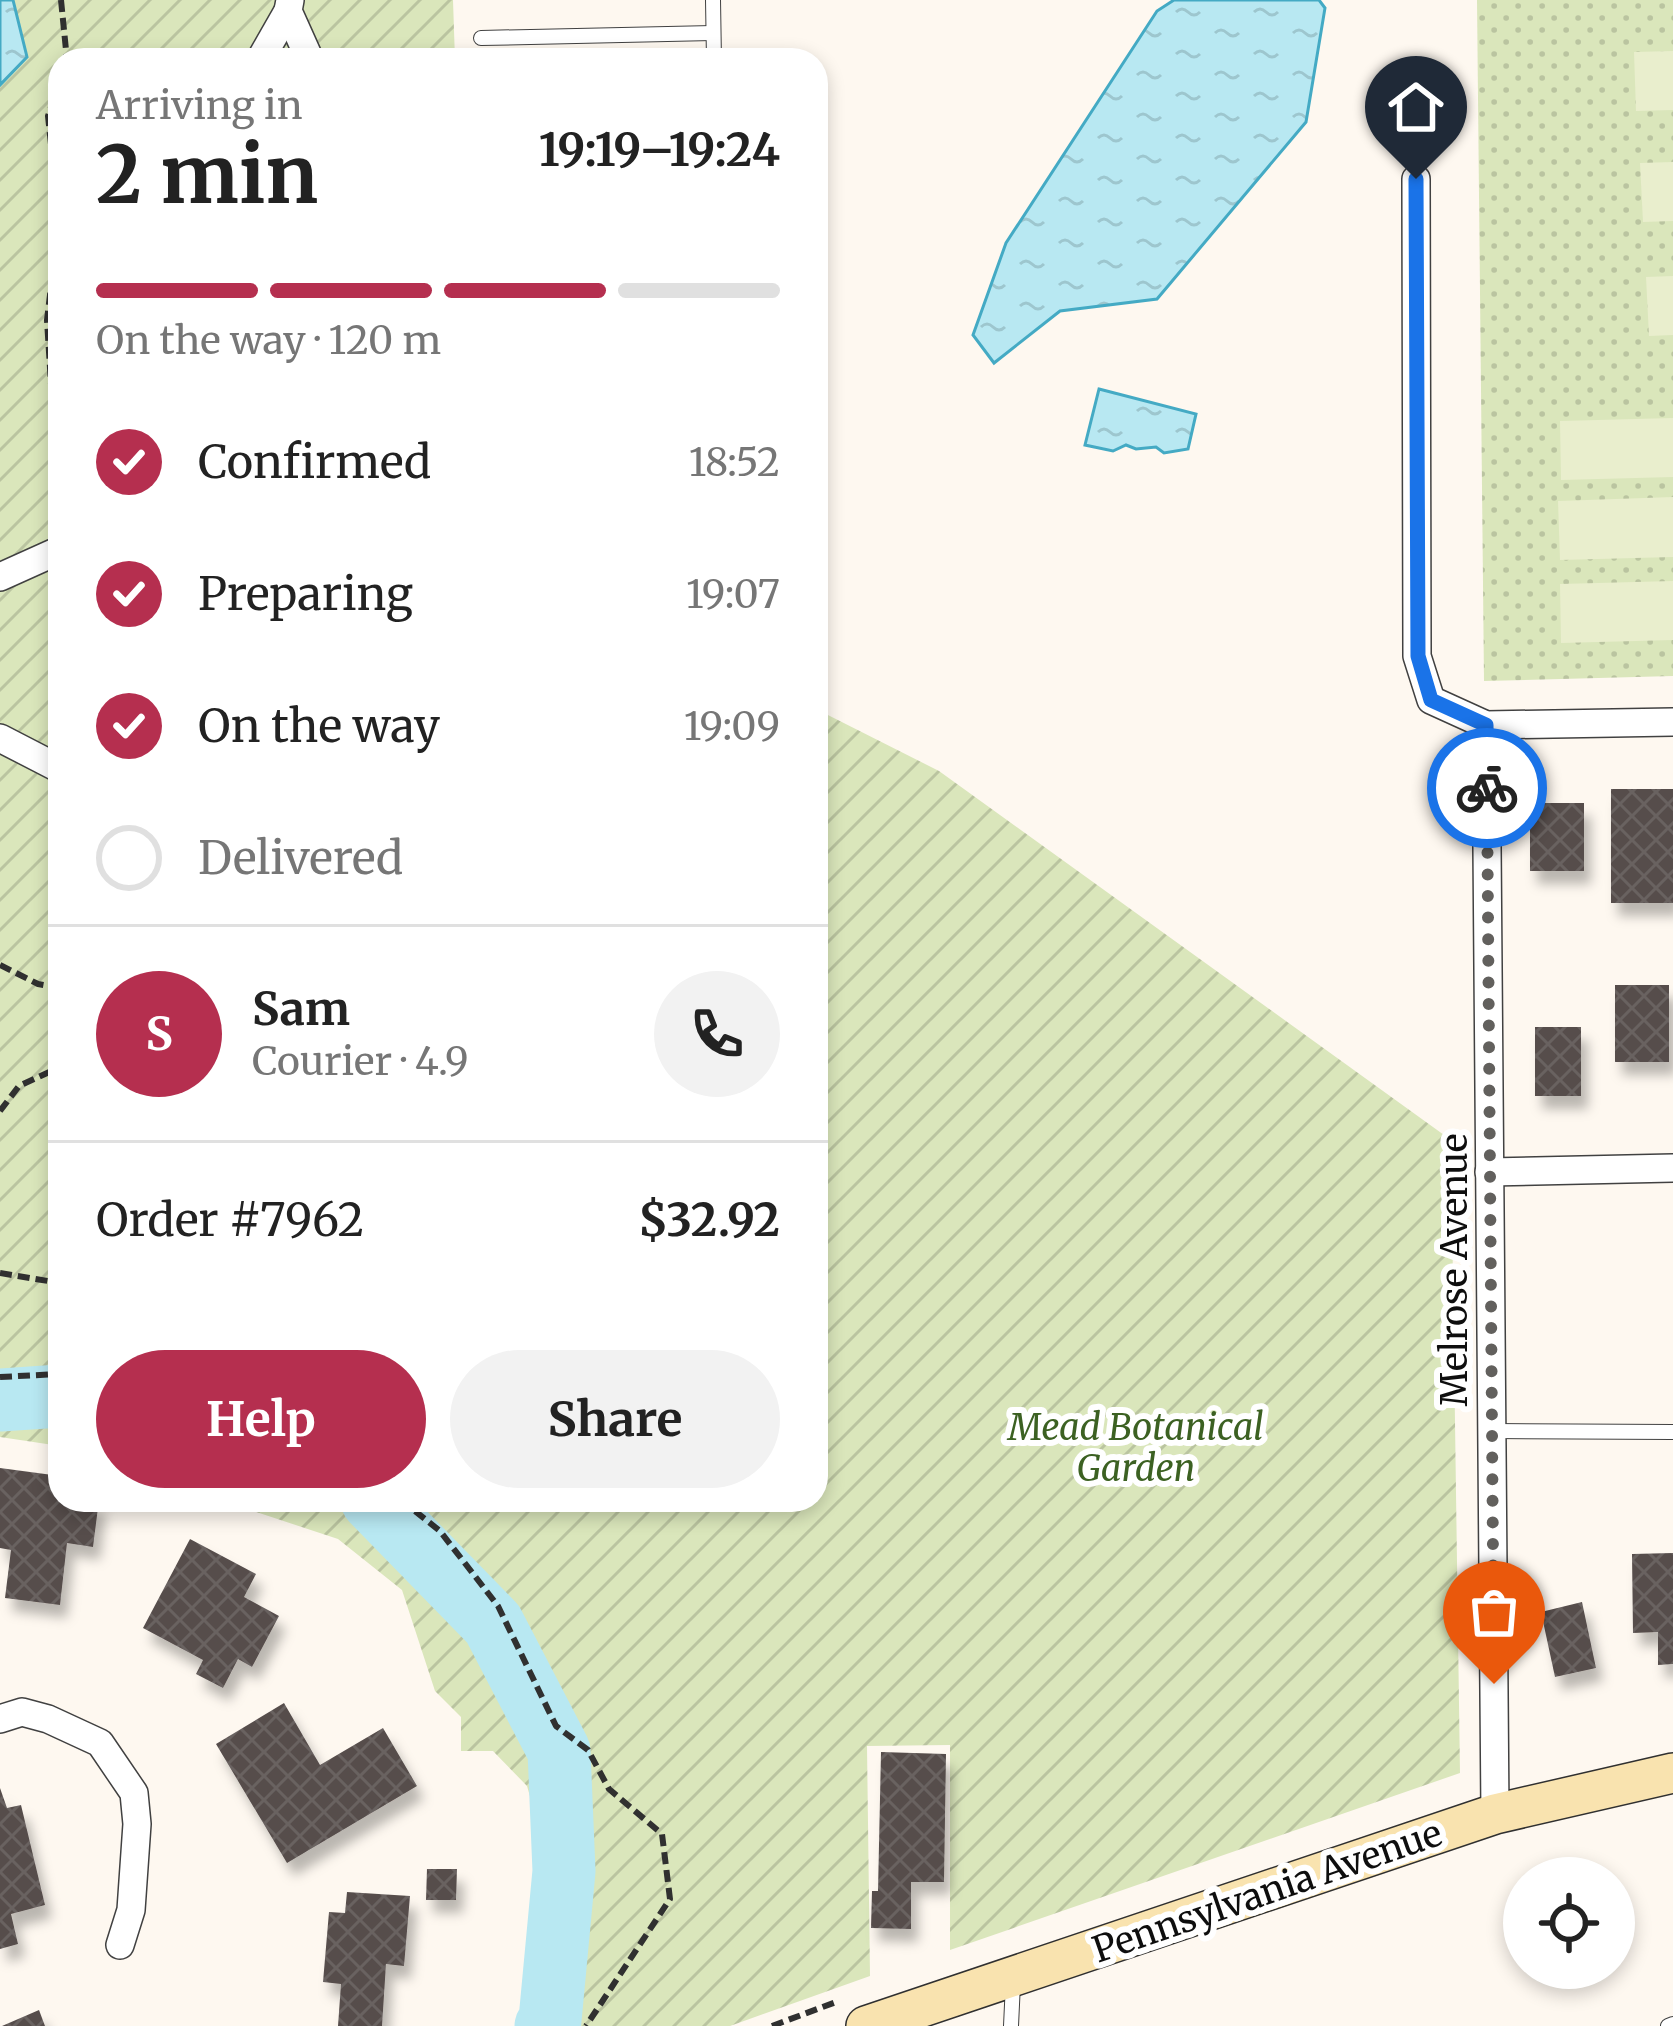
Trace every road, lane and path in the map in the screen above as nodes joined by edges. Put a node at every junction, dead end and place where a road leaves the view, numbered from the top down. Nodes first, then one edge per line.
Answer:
1 (62, 0) edge
2 (713, 0) edge
3 (289, 5) edge
4 (713, 33) junction
5 (482, 38) dead end
6 (66, 48) edge
7 (266, 48) edge
8 (305, 48) edge
9 (714, 48) edge
10 (1416, 179) dead end
11 (48, 555) edge
12 (0, 577) edge
13 (1673, 722) edge
14 (1486, 725) junction
15 (0, 738) edge
16 (48, 763) edge
17 (0, 965) edge
18 (48, 986) edge
19 (48, 1072) edge
20 (0, 1111) edge
21 (1673, 1168) edge
22 (1490, 1172) junction
23 (0, 1273) edge
24 (48, 1281) edge
25 (48, 1375) edge
26 (0, 1377) edge
27 (1492, 1431) junction
28 (1673, 1432) edge
29 (416, 1512) edge
30 (0, 1719) edge
31 (1673, 1773) edge
32 (1495, 1814) junction
33 (120, 1945) dead end
34 (1013, 1977) junction
35 (586, 2026) edge
36 (866, 2026) edge
37 (1011, 2026) edge

1 - 6 path
2 - 4 lane
3 - 7 street
3 - 8 street
4 - 5 lane
4 - 9 lane
10 - 14 street
11 - 12 street
13 - 14 street
14 - 22 street, Melrose Avenue
15 - 16 street
17 - 18 path
19 - 20 path
21 - 22 street
22 - 27 street, Melrose Avenue
23 - 24 path
25 - 26 path
27 - 28 lane
27 - 32 street, Melrose Avenue
29 - 35 path
30 - 33 street
31 - 32 street, Pennsylvania Avenue
32 - 34 street, Pennsylvania Avenue
34 - 36 street, Pennsylvania Avenue
34 - 37 lane

